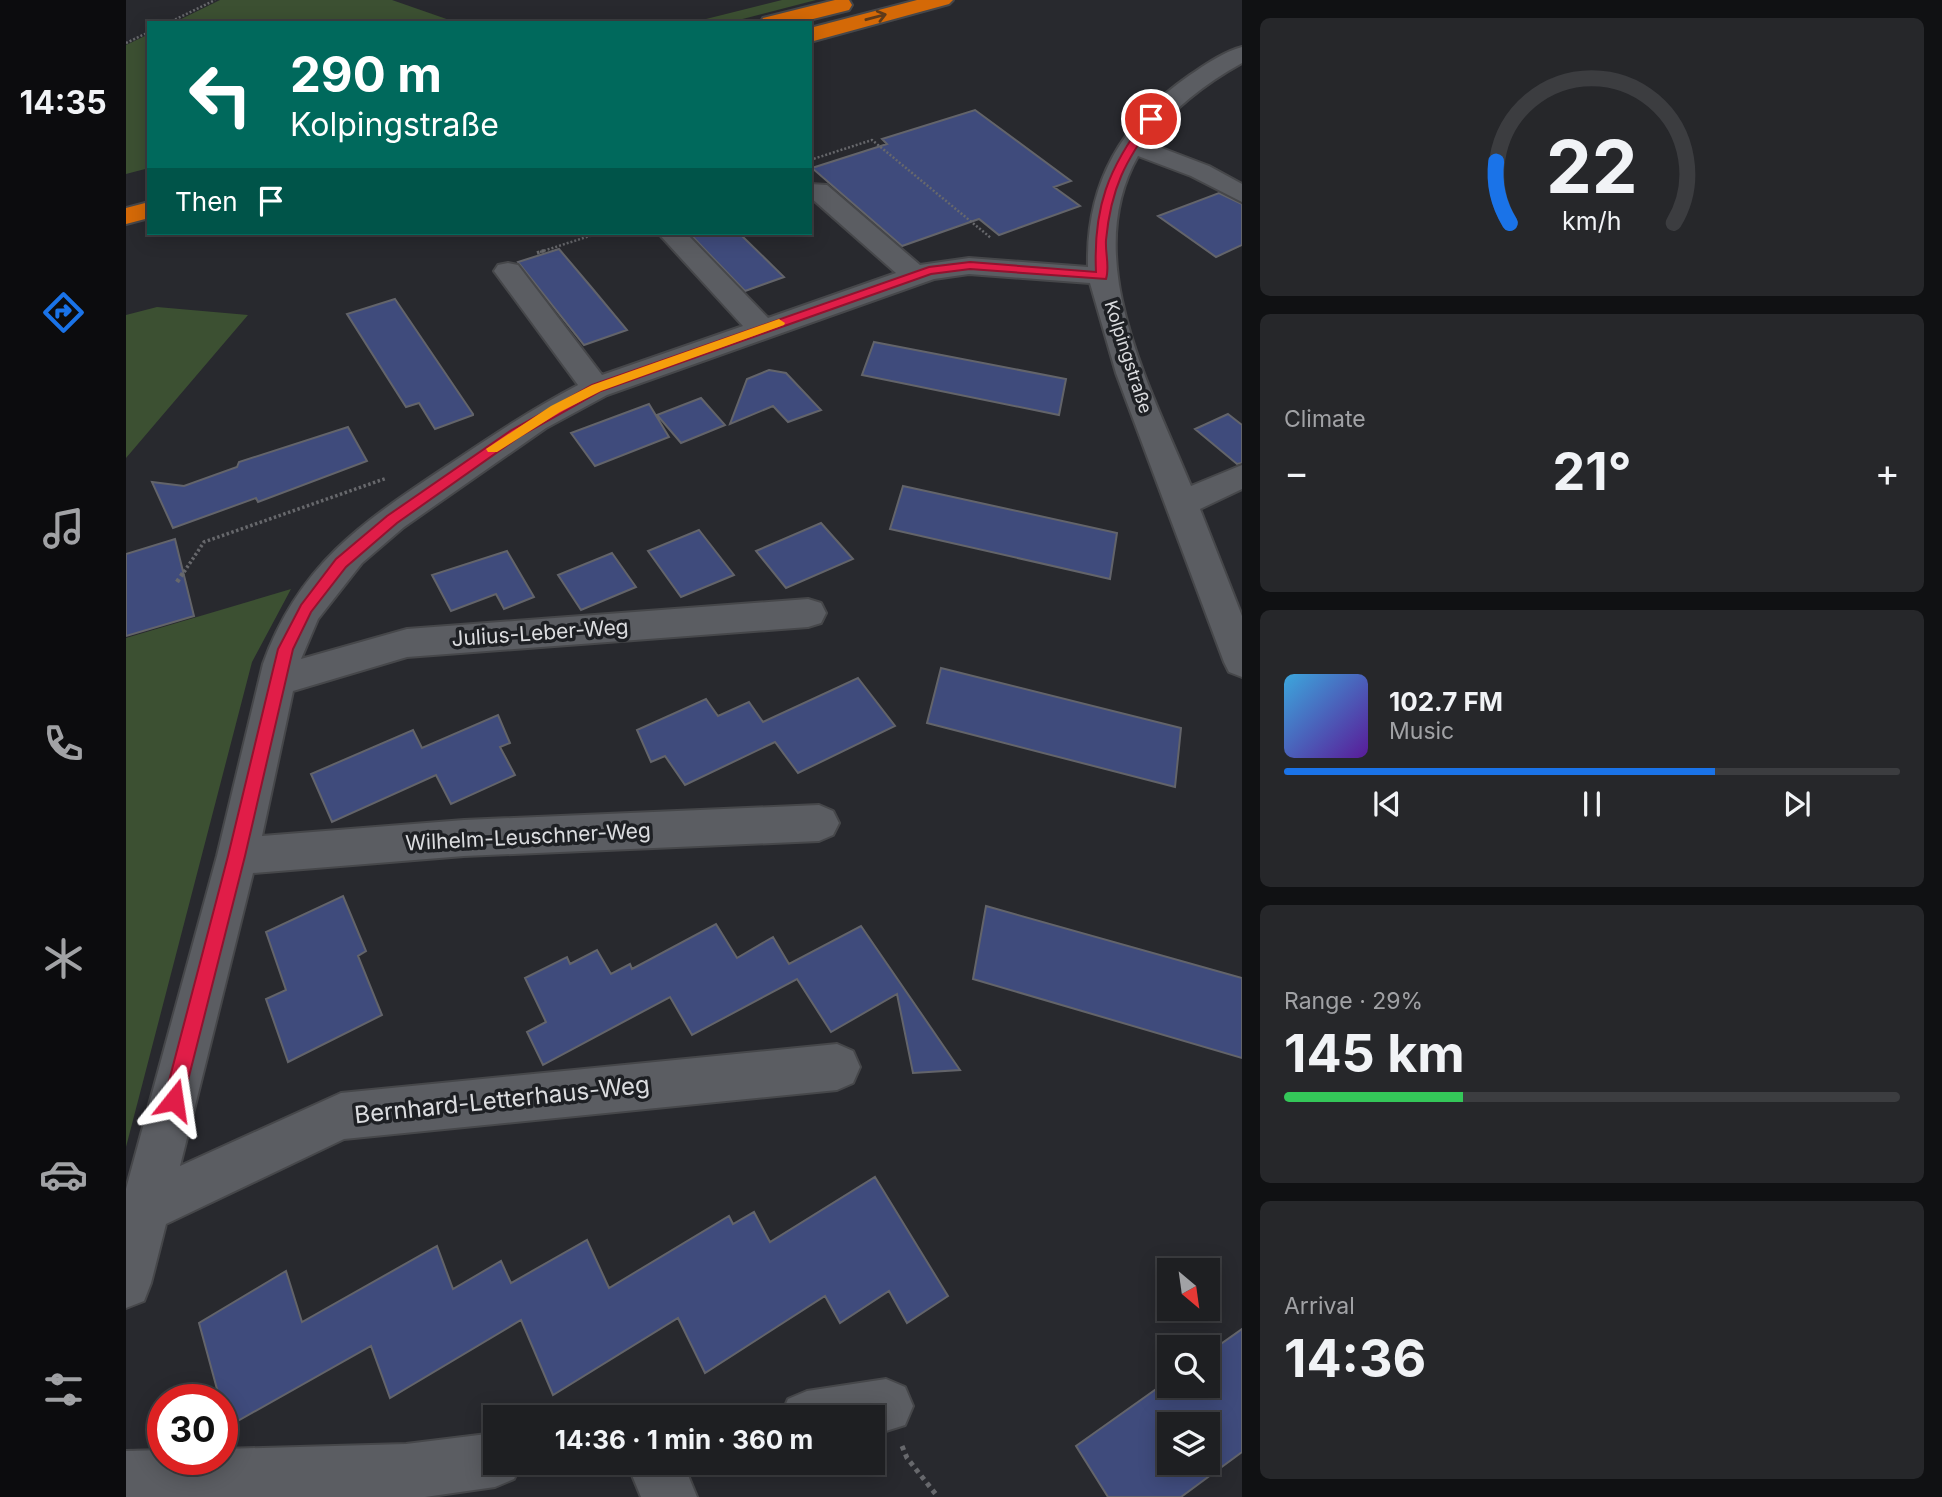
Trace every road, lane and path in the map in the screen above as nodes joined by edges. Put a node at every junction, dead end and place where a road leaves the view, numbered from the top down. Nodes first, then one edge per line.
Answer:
1 (215, 0) edge
2 (859, 0) edge
3 (942, 0) edge
4 (172, 21) edge
5 (779, 21) edge
6 (147, 33) edge
7 (812, 34) edge
8 (126, 43) edge
9 (1236, 64) edge
10 (1131, 145) junction
11 (812, 159) edge
12 (818, 190) dead end
13 (1242, 194) edge
14 (147, 211) edge
15 (126, 216) edge
16 (593, 235) edge
17 (673, 235) edge
18 (1030, 269) junction
19 (508, 271) joint
20 (915, 275) junction
21 (1102, 276) junction
22 (762, 328) junction
23 (596, 388) junction
24 (395, 475) dead end
25 (1242, 476) edge
26 (1182, 504) junction
27 (177, 582) dead end
28 (808, 613) dead end
29 (1242, 661) edge
30 (277, 681) junction
31 (819, 823) dead end
32 (237, 856) junction
33 (837, 1067) dead end
34 (145, 1208) junction
35 (126, 1283) edge
36 (886, 1406) edge
37 (483, 1462) edge
38 (660, 1475) edge
39 (126, 1479) edge
40 (669, 1497) edge
41 (938, 1497) edge

1 - 4 path
2 - 5 highway
7 -> 3 highway
6 - 8 path
9 - 10 street, Kolpingstraße
10 - 13 street
10 - 21 street, Kolpingstraße
11 - 18 path
12 - 20 street
14 - 15 highway
16 - 19 path
17 - 22 street
18 - 20 street
18 - 21 street
19 - 23 street
20 - 22 street
21 - 26 street, Kolpingstraße
22 - 23 street
23 - 30 street
24 - 27 path
25 - 26 street
26 - 29 street, Kolpingstraße
28 - 30 street, Julius-Leber-Weg
30 - 32 street
31 - 32 street, Wilhelm-Leuschner-Weg
32 - 34 street
33 - 34 street, Bernhard-Letterhaus-Weg
34 - 35 street
36 - 41 path
37 - 39 street
38 - 40 street

